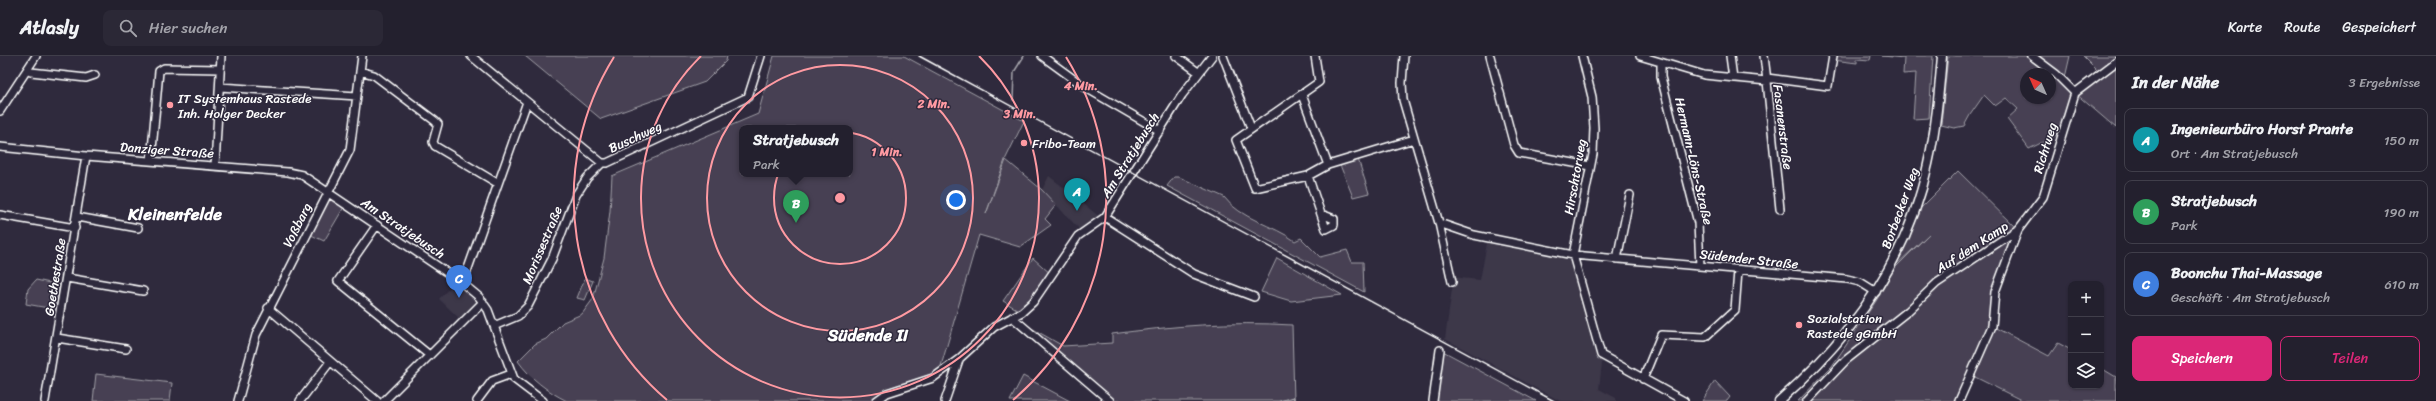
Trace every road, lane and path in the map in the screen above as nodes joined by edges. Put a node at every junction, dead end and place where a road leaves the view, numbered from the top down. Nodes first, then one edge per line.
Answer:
1 (36, 56) edge
2 (222, 56) edge
3 (362, 56) edge
4 (471, 56) edge
5 (761, 56) edge
6 (1042, 56) edge
7 (1176, 56) edge
8 (1212, 56) edge
9 (1223, 56) edge
10 (1315, 56) edge
11 (1404, 56) edge
12 (1490, 56) edge
13 (1582, 56) edge
14 (1640, 56) edge
15 (1730, 56) edge
16 (1764, 56) edge
17 (1833, 56) edge
18 (1942, 56) edge
19 (2032, 56) edge
20 (2116, 62) edge
21 (1661, 63) junction
22 (220, 69) junction
23 (27, 70) junction
24 (360, 71) junction
25 (1198, 72) junction
26 (95, 74) dead end
27 (1733, 78) junction
28 (1767, 80) junction
29 (220, 87) junction
30 (2075, 93) junction
31 (1302, 95) junction
32 (357, 96) junction
33 (527, 102) junction
34 (0, 111) edge
35 (1251, 128) junction
36 (1160, 131) junction
37 (1414, 139) junction
38 (0, 147) edge
39 (86, 156) junction
40 (151, 161) junction
41 (602, 163) junction
42 (1328, 165) junction
43 (215, 166) junction
44 (1590, 166) junction
45 (1308, 176) junction
46 (497, 183) junction
47 (328, 191) junction
48 (1630, 195) dead end
49 (1780, 209) dead end
50 (1321, 214) dead end
51 (0, 215) edge
52 (77, 217) junction
53 (1105, 217) junction
54 (1439, 223) junction
55 (377, 224) junction
56 (75, 228) junction
57 (138, 228) dead end
58 (2018, 230) junction
59 (1573, 255) junction
60 (1617, 259) junction
61 (1700, 266) junction
62 (1738, 271) junction
63 (67, 278) junction
64 (461, 282) junction
65 (1452, 282) dead end
66 (143, 291) dead end
67 (1876, 292) junction
68 (1254, 297) dead end
69 (483, 302) junction
70 (268, 308) junction
71 (1012, 317) junction
72 (494, 326) junction
73 (57, 338) junction
74 (126, 349) dead end
75 (1440, 350) dead end
76 (428, 354) junction
77 (959, 359) junction
78 (330, 362) junction
79 (511, 374) junction
80 (1643, 379) junction
81 (45, 401) edge
82 (238, 401) edge
83 (300, 401) edge
84 (377, 401) edge
85 (384, 401) edge
86 (477, 401) edge
87 (543, 401) edge
88 (876, 401) edge
89 (945, 401) edge
90 (1110, 401) edge
91 (1433, 401) edge
92 (1684, 401) edge
93 (1779, 401) edge
94 (1807, 401) edge
95 (1959, 401) edge

1 - 23 street
2 - 22 street
3 - 24 street, Voßbarg
4 - 33 street, Buschweg
5 - 41 street, Buschweg
6 - 36 street
7 - 25 street
8 - 25 street, Am Stratjebusch
9 - 35 street
10 - 31 street
11 - 37 street
12 - 44 street
13 - 44 street, Hirschtorweg
14 - 21 street, Fasanenstraße
15 - 27 street
16 - 28 street
17 - 28 street
18 - 67 street, Borbecker Weg
19 - 30 street
20 - 30 street
21 - 27 street, Fasanenstraße
21 - 61 street, Hermann-Löns-Straße
22 - 29 street
22 - 40 street
23 - 26 street
23 - 34 street
24 - 32 street, Voßbarg
24 - 46 street
25 - 36 street, Am Stratjebusch
27 - 28 street, Fasanenstraße
28 - 49 street, Fasanenstraße
29 - 32 street
29 - 43 street
30 - 58 street, Richtweg
31 - 35 street
31 - 42 street
32 - 47 street, Voßbarg
33 - 41 street, Buschweg
33 - 46 street
35 - 45 street
36 - 53 street, Am Stratjebusch
37 - 42 street
37 - 54 street
38 - 39 street, Danziger Straße
39 - 40 street, Danziger Straße
39 - 52 street, Goethestraße
40 - 43 street, Danziger Straße
41 - 72 street, Morissestraße
42 - 45 street
43 - 47 street, Danziger Straße
44 - 59 street, Hirschtorweg
45 - 50 street
46 - 64 street
47 - 55 street, Am Stratjebusch
47 - 70 street, Voßbarg
48 - 60 street
51 - 56 street
52 - 56 street, Goethestraße
52 - 57 street
53 - 68 street
53 - 71 street, Am Stratjebusch
54 - 59 street, Südender Straße
54 - 65 street
55 - 64 street, Am Stratjebusch
55 - 76 street
56 - 63 street, Goethestraße
58 - 94 street, Auf dem Kamp
58 - 95 street, Auf dem Kamp
59 - 60 street, Südender Straße
59 - 80 street
60 - 61 street, Südender Straße
61 - 62 street, Südender Straße
62 - 67 street, Südender Straße
62 - 80 street
63 - 66 street
63 - 73 street, Goethestraße
64 - 69 street, Am Stratjebusch
67 - 93 street, Borbecker Weg
69 - 72 street, Am Stratjebusch
69 - 76 street
70 - 78 street
70 - 82 street, Voßbarg
71 - 77 street, Am Stratjebusch
71 - 90 street
72 - 79 street, Am Stratjebusch
73 - 74 street
73 - 81 street, Goethestraße
75 - 91 street
76 - 85 street
77 - 88 street, Am Stratjebusch
77 - 89 street
78 - 83 street
78 - 84 street
79 - 86 street
79 - 87 street, Am Stratjebusch
80 - 92 street

